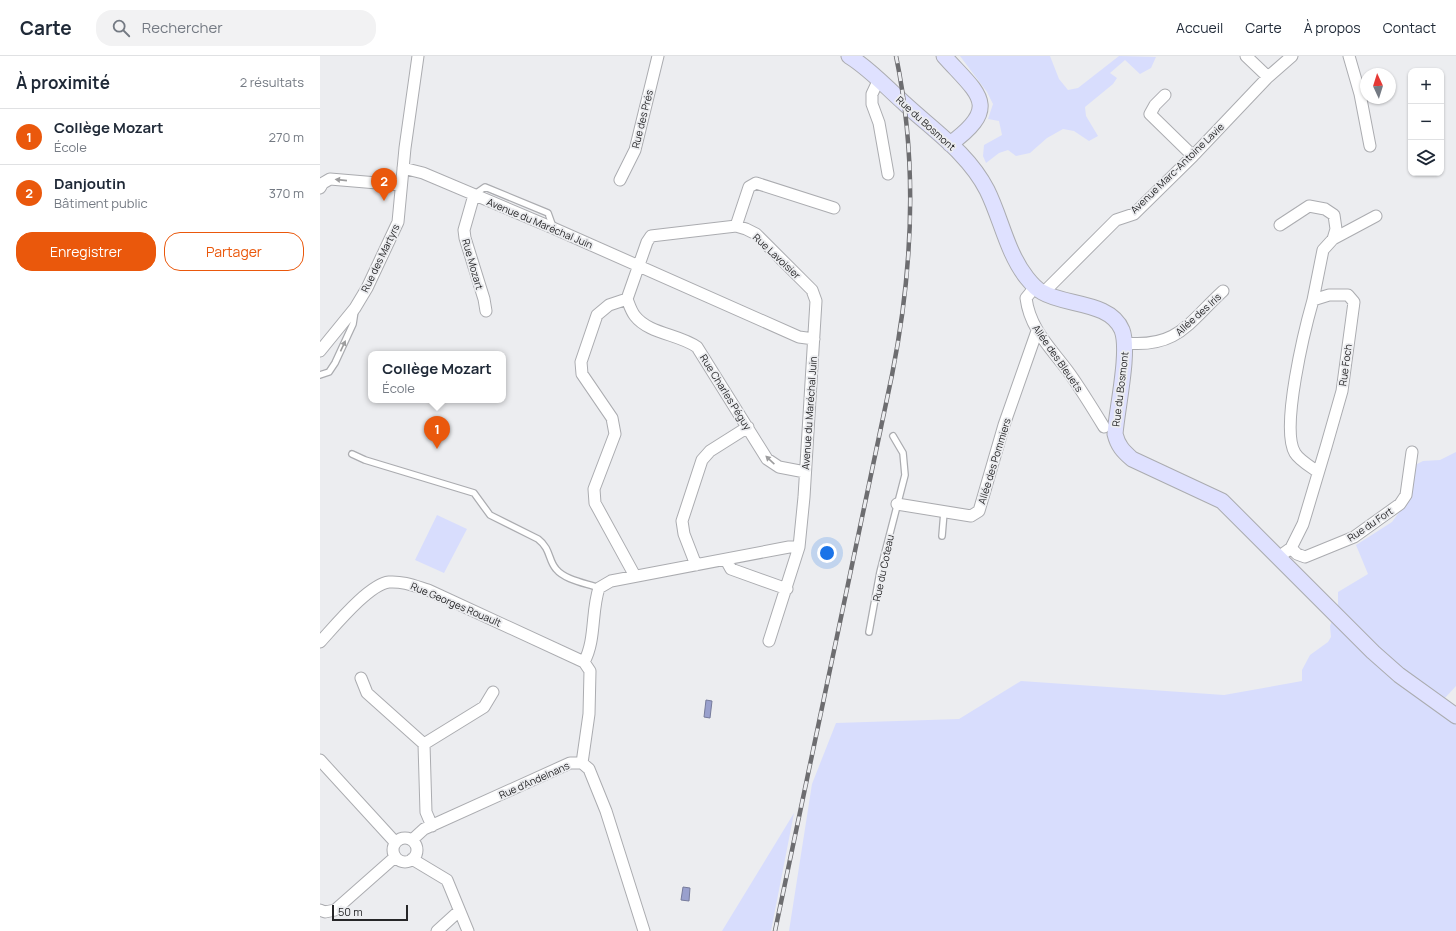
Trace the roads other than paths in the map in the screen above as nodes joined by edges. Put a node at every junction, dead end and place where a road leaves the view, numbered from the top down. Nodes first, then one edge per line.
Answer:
1 (418, 56) edge
2 (658, 56) edge
3 (849, 56) edge
4 (944, 56) edge
5 (1246, 56) edge
6 (1292, 56) edge
7 (1349, 56) edge
8 (1268, 78) junction
9 (879, 79) junction
10 (1165, 95) dead end
11 (950, 144) junction
12 (1370, 146) dead end
13 (1193, 156) junction
14 (403, 168) junction
15 (888, 174) dead end
16 (620, 180) dead end
17 (401, 184) junction
18 (320, 188) edge
19 (474, 195) junction
20 (834, 208) dead end
21 (1376, 216) dead end
22 (1280, 225) dead end
23 (736, 226) junction
24 (1333, 239) junction
25 (638, 266) junction
26 (1039, 290) junction
27 (1223, 291) dead end
28 (627, 299) junction
29 (1313, 300) junction
30 (355, 308) junction
31 (486, 311) dead end
32 (1037, 331) junction
33 (814, 339) junction
34 (1125, 343) junction
35 (320, 351) edge
36 (320, 375) edge
37 (748, 427) junction
38 (1104, 427) dead end
39 (893, 436) dead end
40 (1412, 452) dead end
41 (352, 454) dead end
42 (805, 472) junction
43 (1318, 472) junction
44 (897, 504) junction
45 (944, 512) junction
46 (942, 536) dead end
47 (800, 547) junction
48 (1285, 552) junction
49 (726, 560) junction
50 (696, 565) junction
51 (635, 576) junction
52 (599, 588) junction
53 (787, 589) junction
54 (869, 632) dead end
55 (769, 640) dead end
56 (320, 642) edge
57 (584, 662) junction
58 (361, 678) dead end
59 (493, 692) dead end
60 (1456, 716) edge
61 (424, 744) junction
62 (320, 760) edge
63 (582, 763) junction
64 (432, 826) junction
65 (412, 840) junction
66 (395, 842) junction
67 (395, 857) junction
68 (412, 859) junction
69 (320, 910) edge
70 (459, 911) junction
71 (437, 931) edge
72 (468, 931) edge
73 (644, 931) edge

1 - 14 street, Rue des Martyrs
2 - 16 street, Rue des Prés
3 - 9 street, Rue du Bosmont
4 - 11 street
5 - 8 street
6 - 8 street, Avenue Marc-Antoine Lavie
7 - 12 street
8 - 13 street, Avenue Marc-Antoine Lavie
9 - 11 street, Rue du Bosmont
9 - 15 street
10 - 13 street
11 - 26 street, Rue du Bosmont
13 - 26 street, Avenue Marc-Antoine Lavie
14 - 17 street, Rue des Martyrs
14 - 19 street, Avenue du Maréchal Juin
17 -> 18 street
17 - 30 street, Rue des Martyrs
19 - 25 street, Avenue du Maréchal Juin
19 - 31 street, Rue Mozart
20 - 23 street
21 - 24 street
22 - 24 street
23 - 25 street, Rue Lavoisier
23 - 33 street, Rue Lavoisier
24 - 29 street
25 - 28 street
25 - 33 street, Avenue du Maréchal Juin
26 - 32 street, Allée des Bleuets
26 - 34 street, Rue du Bosmont
27 - 34 street, Allée des Iris
28 - 37 street, Rue Charles Péguy
28 - 51 street
29 - 43 street
29 - 43 street, Rue Foch
30 - 35 street, Rue des Martyrs
36 -> 30 lane
32 - 38 street, Allée des Bleuets
32 - 45 street, Allée des Pommiers
33 - 42 street, Avenue du Maréchal Juin
34 - 48 street, Rue du Bosmont
42 -> 37 street, Rue Charles Péguy
37 - 50 street
39 - 44 lane, Rue du Coteau
40 - 48 street, Rue du Fort
41 - 52 lane
42 - 47 street, Avenue du Maréchal Juin
43 - 48 street, Rue Foch
44 - 45 street, Allée des Pommiers
44 - 54 lane, Rue du Coteau
45 - 46 lane
47 - 49 street
47 - 53 street, Avenue du Maréchal Juin
48 - 60 street, Rue du Bosmont
49 - 50 street
49 - 53 street
50 - 51 street
51 - 52 street
52 - 57 street
53 - 55 street, Avenue du Maréchal Juin
56 - 57 street, Rue Georges Rouault
57 - 63 street
58 - 61 street
59 - 61 street
61 - 64 street
62 - 66 street
63 - 64 street, Rue d'Andelnans
63 - 73 street, Rue d'Andelnans
64 - 65 street, Rue d'Andelnans
65 - 66 street
65 - 68 street
66 - 67 street
67 - 68 street
67 - 69 street
68 - 70 street
70 - 71 street
70 - 72 street

